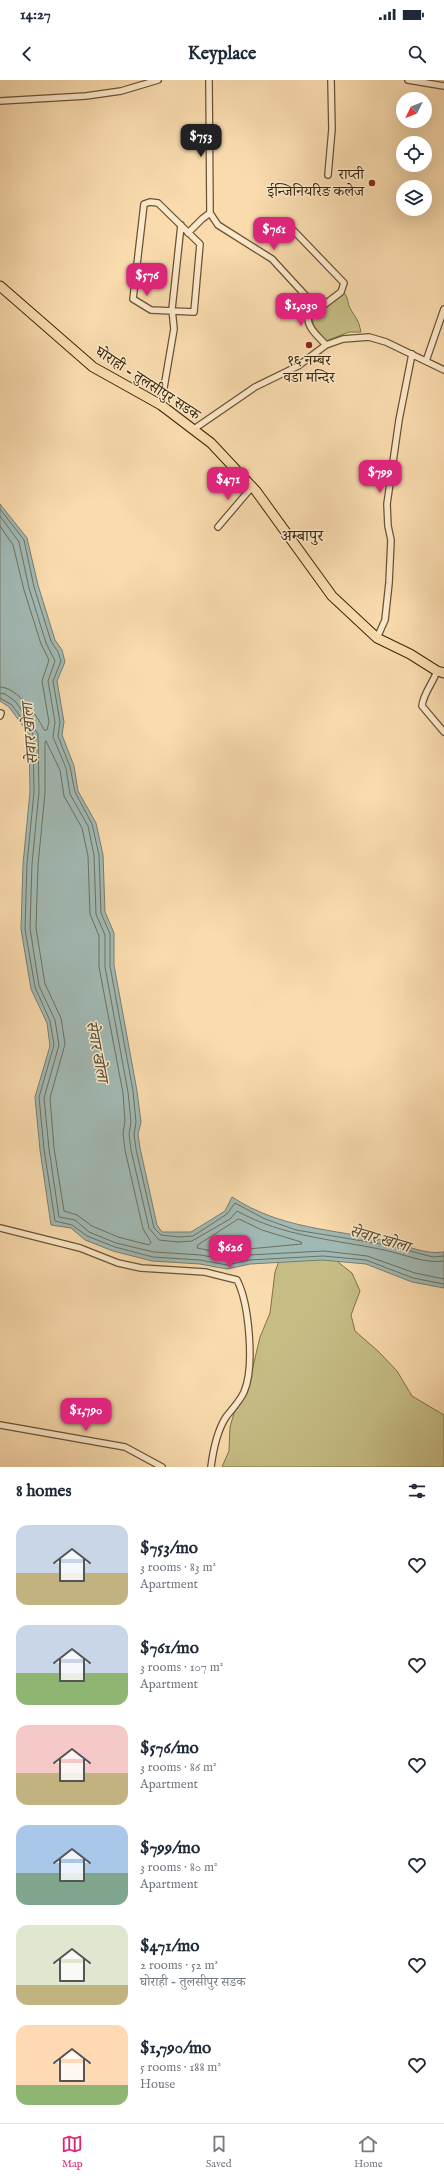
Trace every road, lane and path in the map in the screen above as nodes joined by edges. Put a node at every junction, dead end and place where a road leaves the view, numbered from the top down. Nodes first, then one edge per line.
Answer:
1 (158, 80) edge
2 (209, 80) edge
3 (331, 80) edge
4 (408, 80) edge
5 (149, 81) edge
6 (444, 86) edge
7 (0, 101) edge
8 (328, 175) dead end
9 (210, 213) junction
10 (181, 225) junction
11 (294, 231) dead end
12 (188, 233) junction
13 (0, 286) edge
14 (317, 308) junction
15 (444, 309) edge
16 (172, 312) junction
17 (326, 345) junction
18 (412, 354) junction
19 (426, 361) junction
20 (444, 370) edge
21 (161, 405) junction
22 (194, 429) junction
23 (252, 487) junction
24 (218, 527) dead end
25 (377, 638) junction
26 (440, 672) edge
27 (444, 732) edge
28 (0, 1228) edge
29 (0, 1425) edge
30 (162, 1467) edge
31 (211, 1467) edge

1 - 5 street
2 - 9 street
3 - 8 street
4 - 6 street
5 - 7 street
9 - 12 street
9 - 14 street
10 - 12 street
10 - 16 street
10 - 16 street
11 - 14 street
12 - 16 street
13 - 21 main road, घोराही - तुलसीपुर सडक
14 - 17 street
15 - 19 street
16 - 21 street
17 - 18 street
17 - 22 street
18 - 19 street
18 - 25 street
19 - 20 street
21 - 22 main road, घोराही - तुलसीपुर सडक
22 - 23 main road, घोराही - तुलसीपुर सडक
23 - 24 street
23 - 25 main road, घोराही - तुलसीपुर सडक
25 - 26 main road, घोराही - तुलसीपुर सडक
26 - 27 street
28 - 31 street
29 - 30 street

